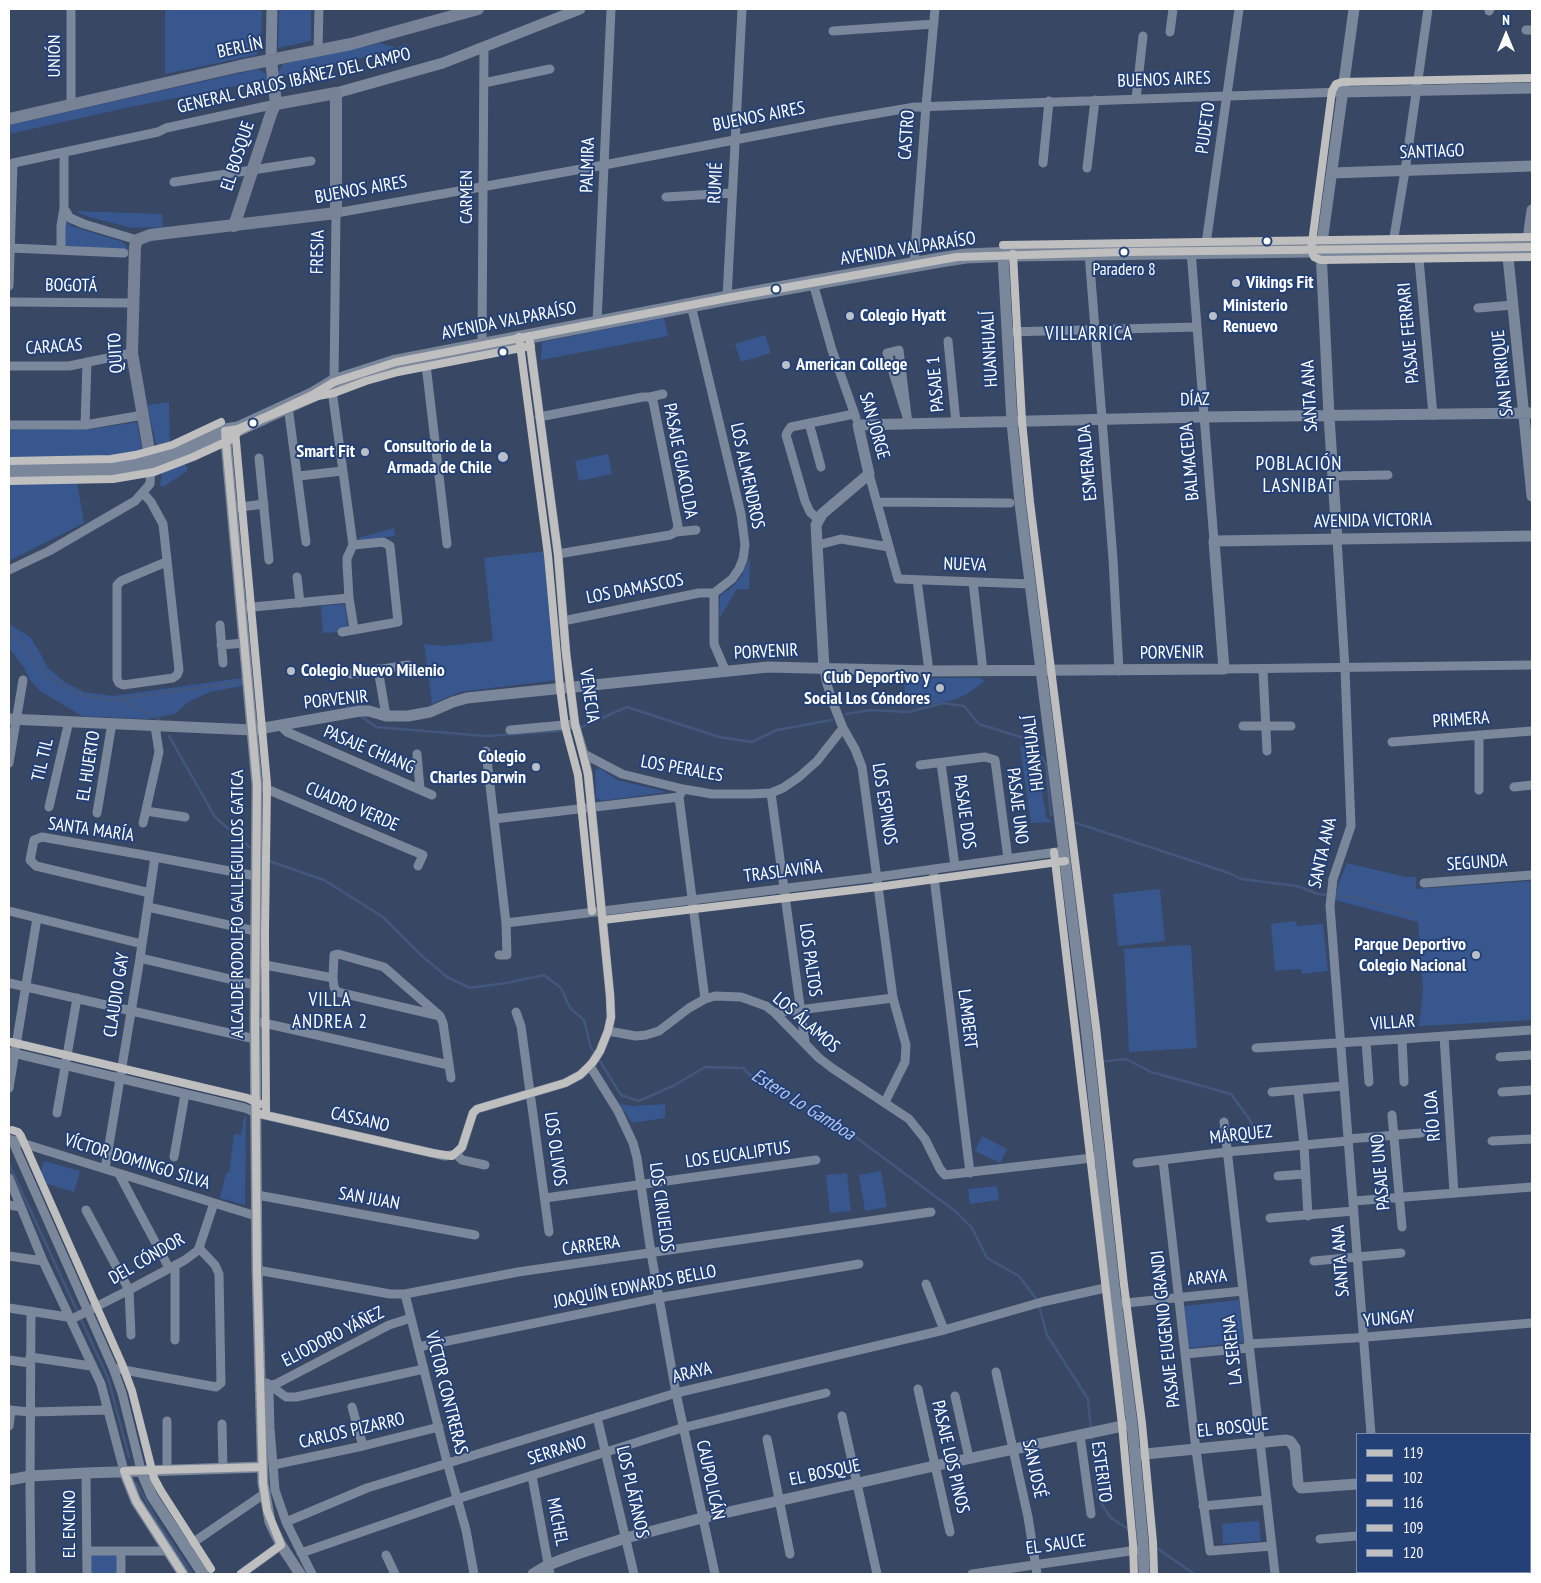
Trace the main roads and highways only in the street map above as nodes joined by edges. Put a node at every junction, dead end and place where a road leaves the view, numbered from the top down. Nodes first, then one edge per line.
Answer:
1 (472, 10) edge
2 (271, 60) junction
3 (336, 93) joint
4 (276, 104) junction
5 (9, 119) edge
6 (336, 212) joint
7 (234, 226) junction
8 (137, 240) joint
9 (1530, 247) edge
10 (332, 383) junction
11 (225, 431) junction
12 (151, 462) junction
13 (9, 471) edge

1 - 2 main road, BERLÍN
2 - 4 main road, EL BOSQUE
2 - 5 main road, BERLÍN
3 - 4 main road, GENERAL CARLOS IBÁÑEZ DEL CAMPO
3 - 6 main road, FRESIA
4 - 7 main road, EL BOSQUE
6 - 7 main road, BUENOS AIRES
7 - 8 main road, BUENOS AIRES
8 - 12 main road, QUITO
9 - 10 main road, AVENIDA VALPARAÍSO
10 - 11 main road, AVENIDA VALPARAÍSO
10 - 11 main road, AVENIDA VALPARAÍSO
11 - 12 main road, AVENIDA VALPARAÍSO
12 - 13 main road, AVENIDA VALPARAÍSO

